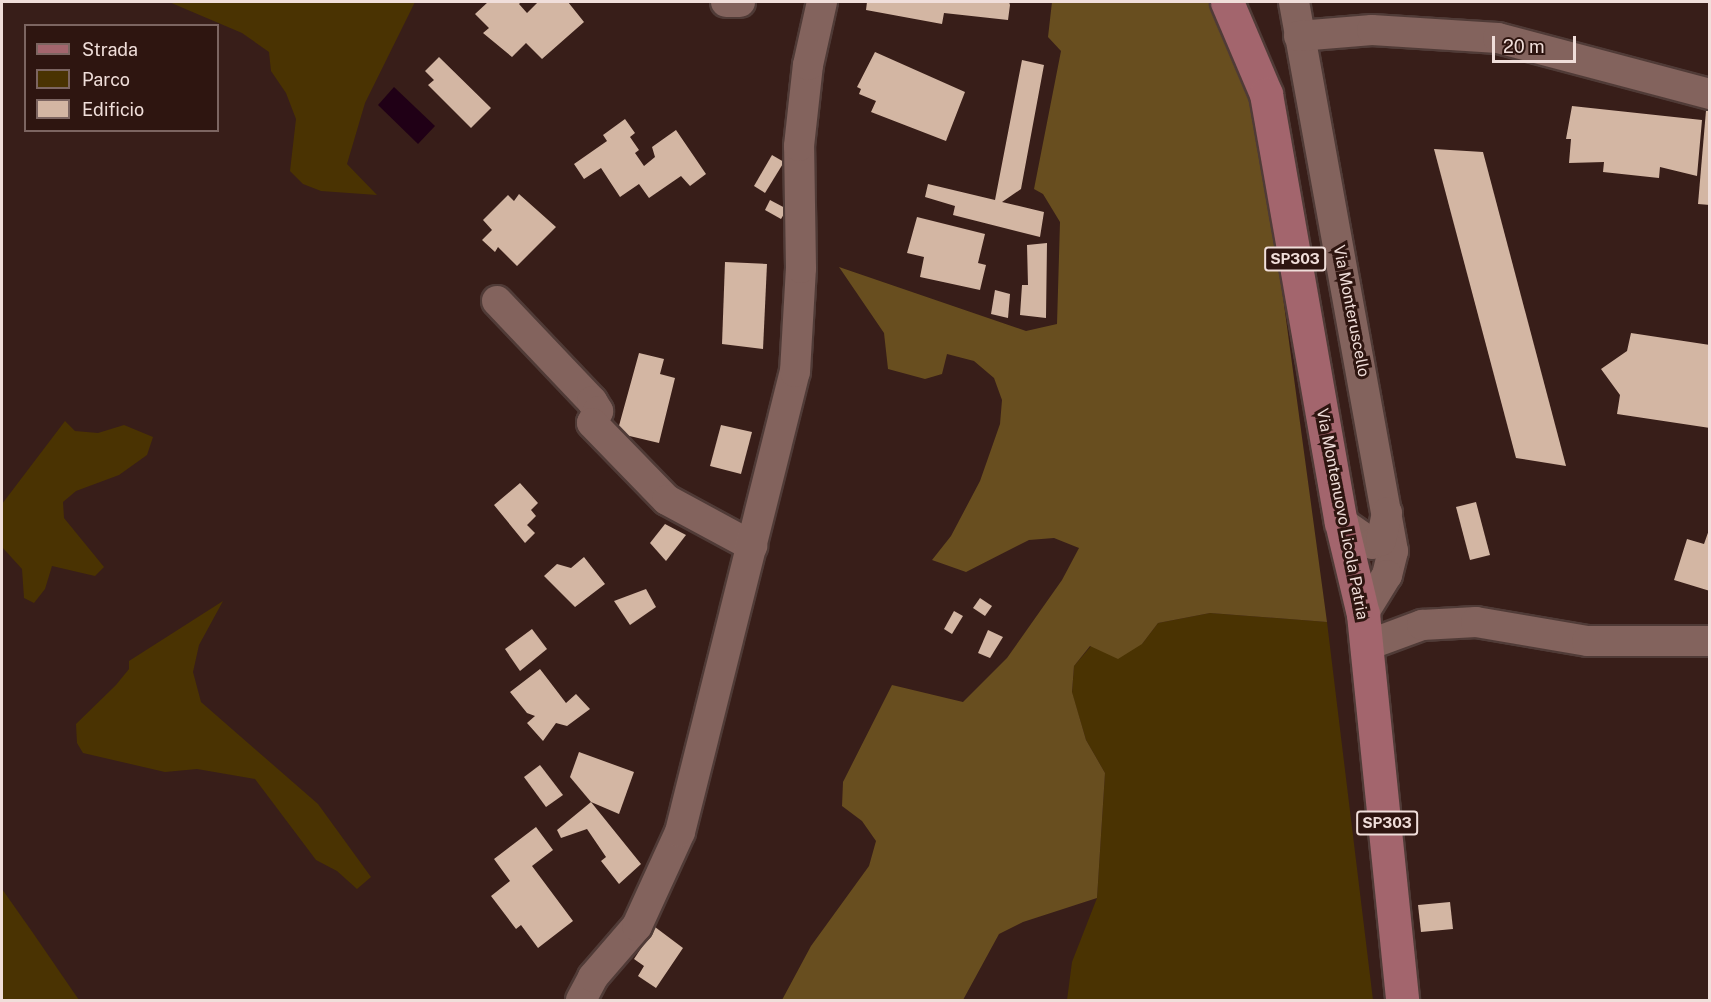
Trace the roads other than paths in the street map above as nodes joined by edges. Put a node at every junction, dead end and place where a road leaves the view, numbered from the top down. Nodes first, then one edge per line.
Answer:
1 (726, 2) edge
2 (740, 2) edge
3 (822, 2) edge
4 (1227, 2) edge
5 (1294, 2) edge
6 (1299, 36) junction
7 (1710, 94) edge
8 (498, 301) dead end
9 (1388, 510) junction
10 (1341, 522) junction
11 (752, 546) junction
12 (1365, 630) junction
13 (1710, 641) edge
14 (581, 1000) edge
15 (1402, 1000) edge

1 - 2 street
3 - 11 street
4 - 10 main road, Via Montenuovo Licola Patria / SP303
5 - 6 street, Via Monteruscello
6 - 7 street
6 - 9 street, Via Monteruscello
8 - 11 street
9 - 10 street
9 - 12 street, Via Monteruscello
10 - 12 main road, Via Montenuovo Licola Patria / SP303
11 - 14 street
12 - 13 street
12 - 15 main road, Via Montenuovo Licola Patria / SP303

